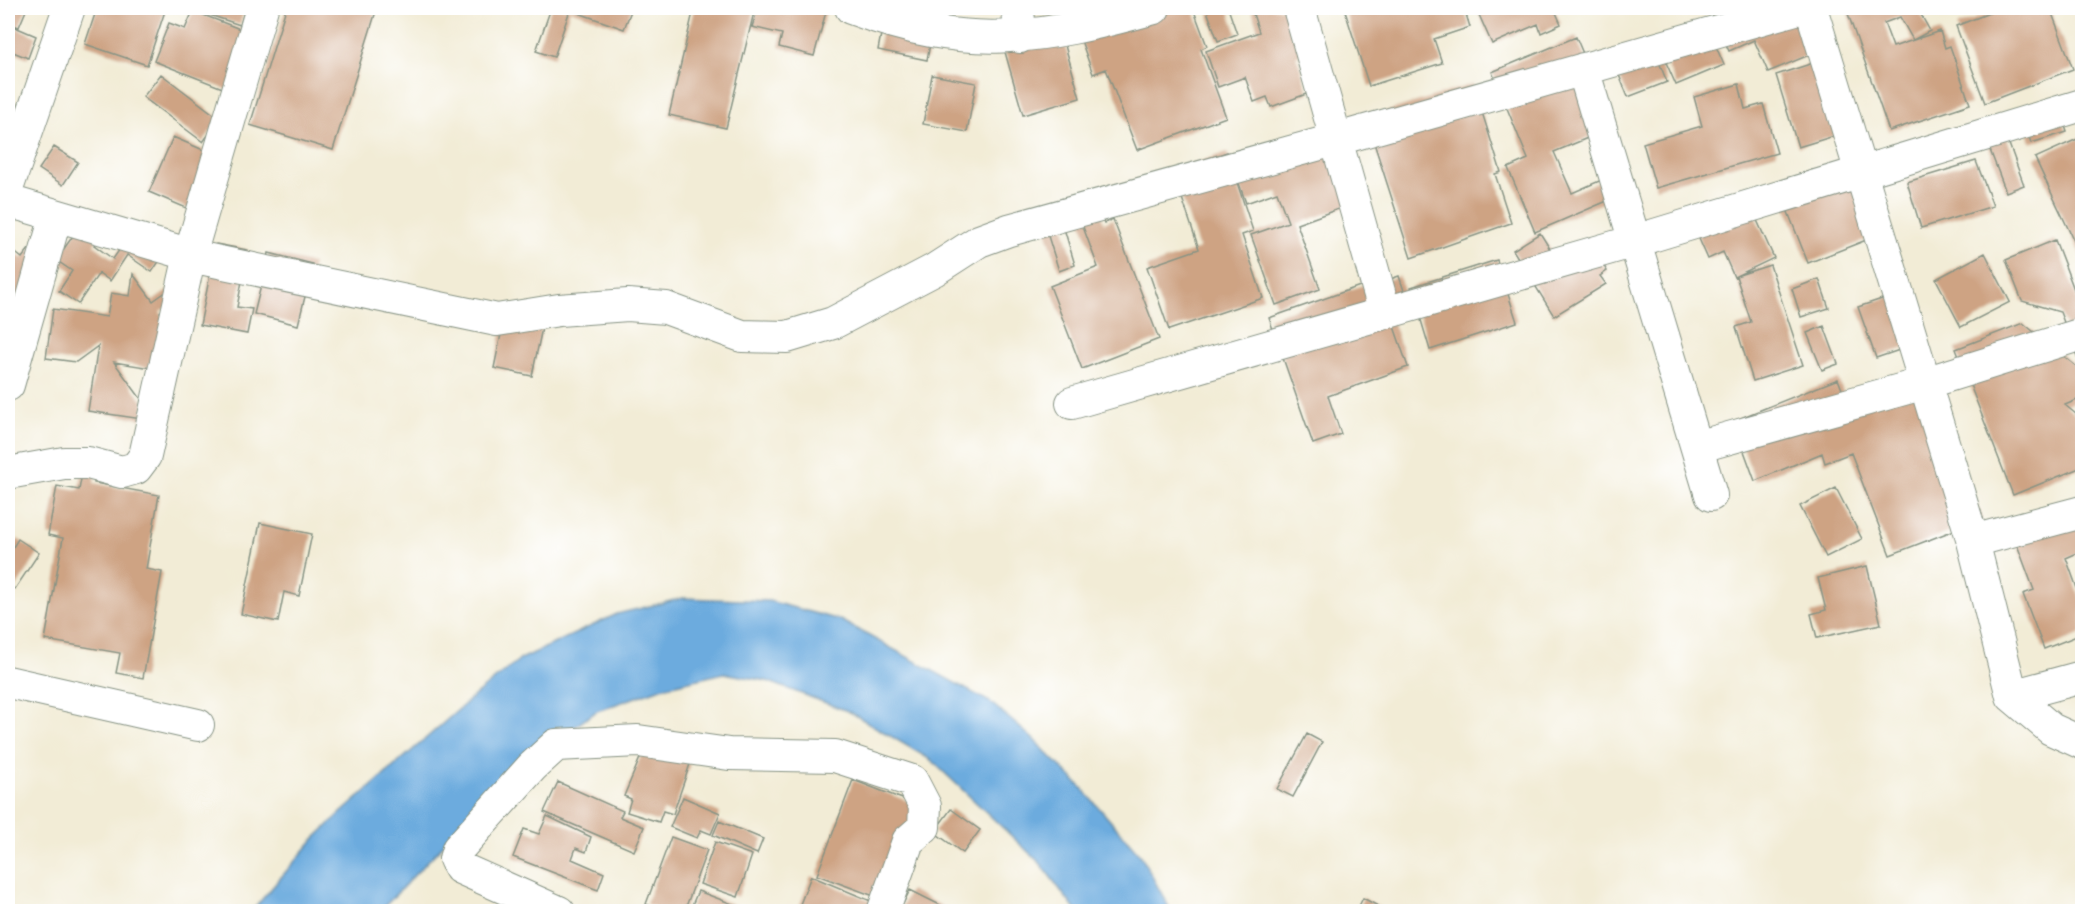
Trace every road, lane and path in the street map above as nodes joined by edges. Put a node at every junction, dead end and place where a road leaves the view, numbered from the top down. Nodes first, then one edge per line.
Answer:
1 (69, 8) edge
2 (262, 8) edge
3 (851, 8) edge
4 (1154, 8) edge
5 (1299, 8) edge
6 (1799, 8) edge
7 (1811, 8) edge
8 (1019, 22) edge
9 (1583, 69) junction
10 (2082, 105) edge
11 (1334, 140) junction
12 (1861, 173) junction
13 (8, 186) edge
14 (8, 201) edge
15 (56, 216) junction
16 (1635, 241) junction
17 (190, 255) junction
18 (1385, 313) junction
19 (2082, 334) edge
20 (1925, 383) junction
21 (8, 385) edge
22 (1072, 403) dead end
23 (1697, 447) junction
24 (8, 473) edge
25 (1711, 495) dead end
26 (2082, 512) edge
27 (1973, 541) junction
28 (2082, 677) edge
29 (8, 682) edge
30 (2012, 696) junction
31 (198, 725) dead end
32 (2082, 743) edge
33 (494, 899) edge
34 (559, 912) edge
35 (883, 912) edge

1 - 13 street
2 - 17 street
3 - 8 street
4 - 8 street
5 - 11 street
6 - 9 street
7 - 12 street
9 - 11 street
9 - 16 street
10 - 12 street
11 - 17 street
11 - 18 street
12 - 16 street
12 - 20 street
14 - 15 street
15 - 17 street
15 - 21 street
16 - 18 street
16 - 23 street
17 - 24 street
18 - 22 street
19 - 20 street
20 - 23 street
20 - 27 street
23 - 25 street
26 - 27 street
27 - 30 street
28 - 30 street
29 - 31 street
30 - 32 street
33 - 34 street
33 - 35 street

